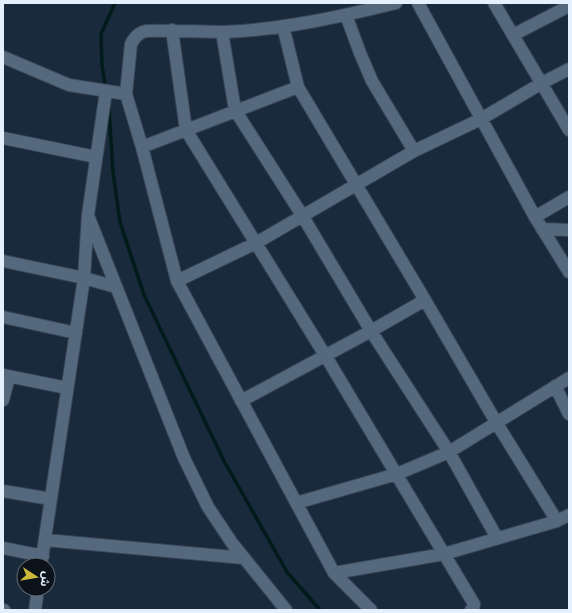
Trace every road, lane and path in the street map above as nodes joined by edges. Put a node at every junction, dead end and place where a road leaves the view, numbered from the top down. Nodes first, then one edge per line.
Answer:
1 (396, 3) edge
2 (418, 3) edge
3 (494, 3) edge
4 (569, 6) edge
5 (346, 15) junction
6 (283, 26) junction
7 (172, 30) junction
8 (222, 32) junction
9 (513, 35) junction
10 (3, 57) edge
11 (569, 69) edge
12 (542, 83) junction
13 (298, 87) junction
14 (103, 94) junction
15 (123, 94) junction
16 (235, 110) junction
17 (481, 119) junction
18 (186, 130) junction
19 (569, 130) edge
20 (3, 138) edge
21 (142, 147) junction
22 (414, 151) junction
23 (96, 157) junction
24 (355, 184) junction
25 (569, 197) edge
26 (88, 215) junction
27 (302, 215) junction
28 (535, 217) junction
29 (542, 229) junction
30 (569, 230) edge
31 (256, 243) junction
32 (3, 261) edge
33 (569, 272) edge
34 (84, 278) junction
35 (177, 281) junction
36 (116, 287) junction
37 (425, 300) junction
38 (3, 317) edge
39 (371, 331) junction
40 (76, 333) junction
41 (325, 355) junction
42 (6, 376) edge
43 (569, 378) edge
44 (555, 386) junction
45 (68, 388) junction
46 (3, 400) edge
47 (241, 401) junction
48 (569, 414) edge
49 (496, 422) junction
50 (449, 452) junction
51 (397, 474) junction
52 (3, 491) edge
53 (51, 499) junction
54 (296, 503) junction
55 (569, 515) edge
56 (557, 521) junction
57 (497, 538) junction
58 (45, 540) junction
59 (3, 548) edge
60 (444, 554) junction
61 (32, 557) edge
62 (42, 557) edge
63 (244, 558) junction
64 (334, 573) junction
65 (37, 597) edge
66 (35, 610) edge
67 (286, 610) edge
68 (371, 610) edge
69 (471, 610) edge

1 - 5 street
2 - 17 street
3 - 9 street
4 - 9 street
5 - 6 street
5 - 22 street
6 - 8 street
6 - 13 street
7 - 8 street
7 - 15 street
7 - 18 street
8 - 16 street
9 - 12 street
10 - 14 street
11 - 12 street
12 - 17 street
12 - 19 street
13 - 16 street
13 - 24 street
14 - 15 street
14 - 23 street
15 - 21 street
16 - 18 street
16 - 27 street
17 - 22 street
17 - 28 street
18 - 21 street
18 - 31 street
20 - 23 street
21 - 35 street
22 - 24 street
23 - 26 street
24 - 27 street
24 - 37 street
25 - 28 street
26 - 34 street
26 - 36 street
27 - 31 street
27 - 39 street
28 - 29 street
29 - 30 street
29 - 33 street
31 - 35 street
31 - 41 street
32 - 34 street
34 - 36 street
34 - 40 street
35 - 47 street
36 - 63 street
37 - 39 street
37 - 49 street
38 - 40 street
39 - 41 street
39 - 50 street
40 - 45 street
41 - 47 street
41 - 51 street
42 - 45 street
42 - 46 street
43 - 44 street
44 - 48 street
44 - 49 street
45 - 53 street
47 - 54 street
49 - 50 street
49 - 56 street
50 - 51 street
50 - 57 street
51 - 54 street
51 - 60 street
52 - 53 street
53 - 58 street
54 - 64 street
55 - 56 street
56 - 57 street
57 - 60 street
58 - 62 street
58 - 63 street
59 - 61 street
60 - 64 street
60 - 69 street
63 - 67 street
64 - 68 street
65 - 66 street

